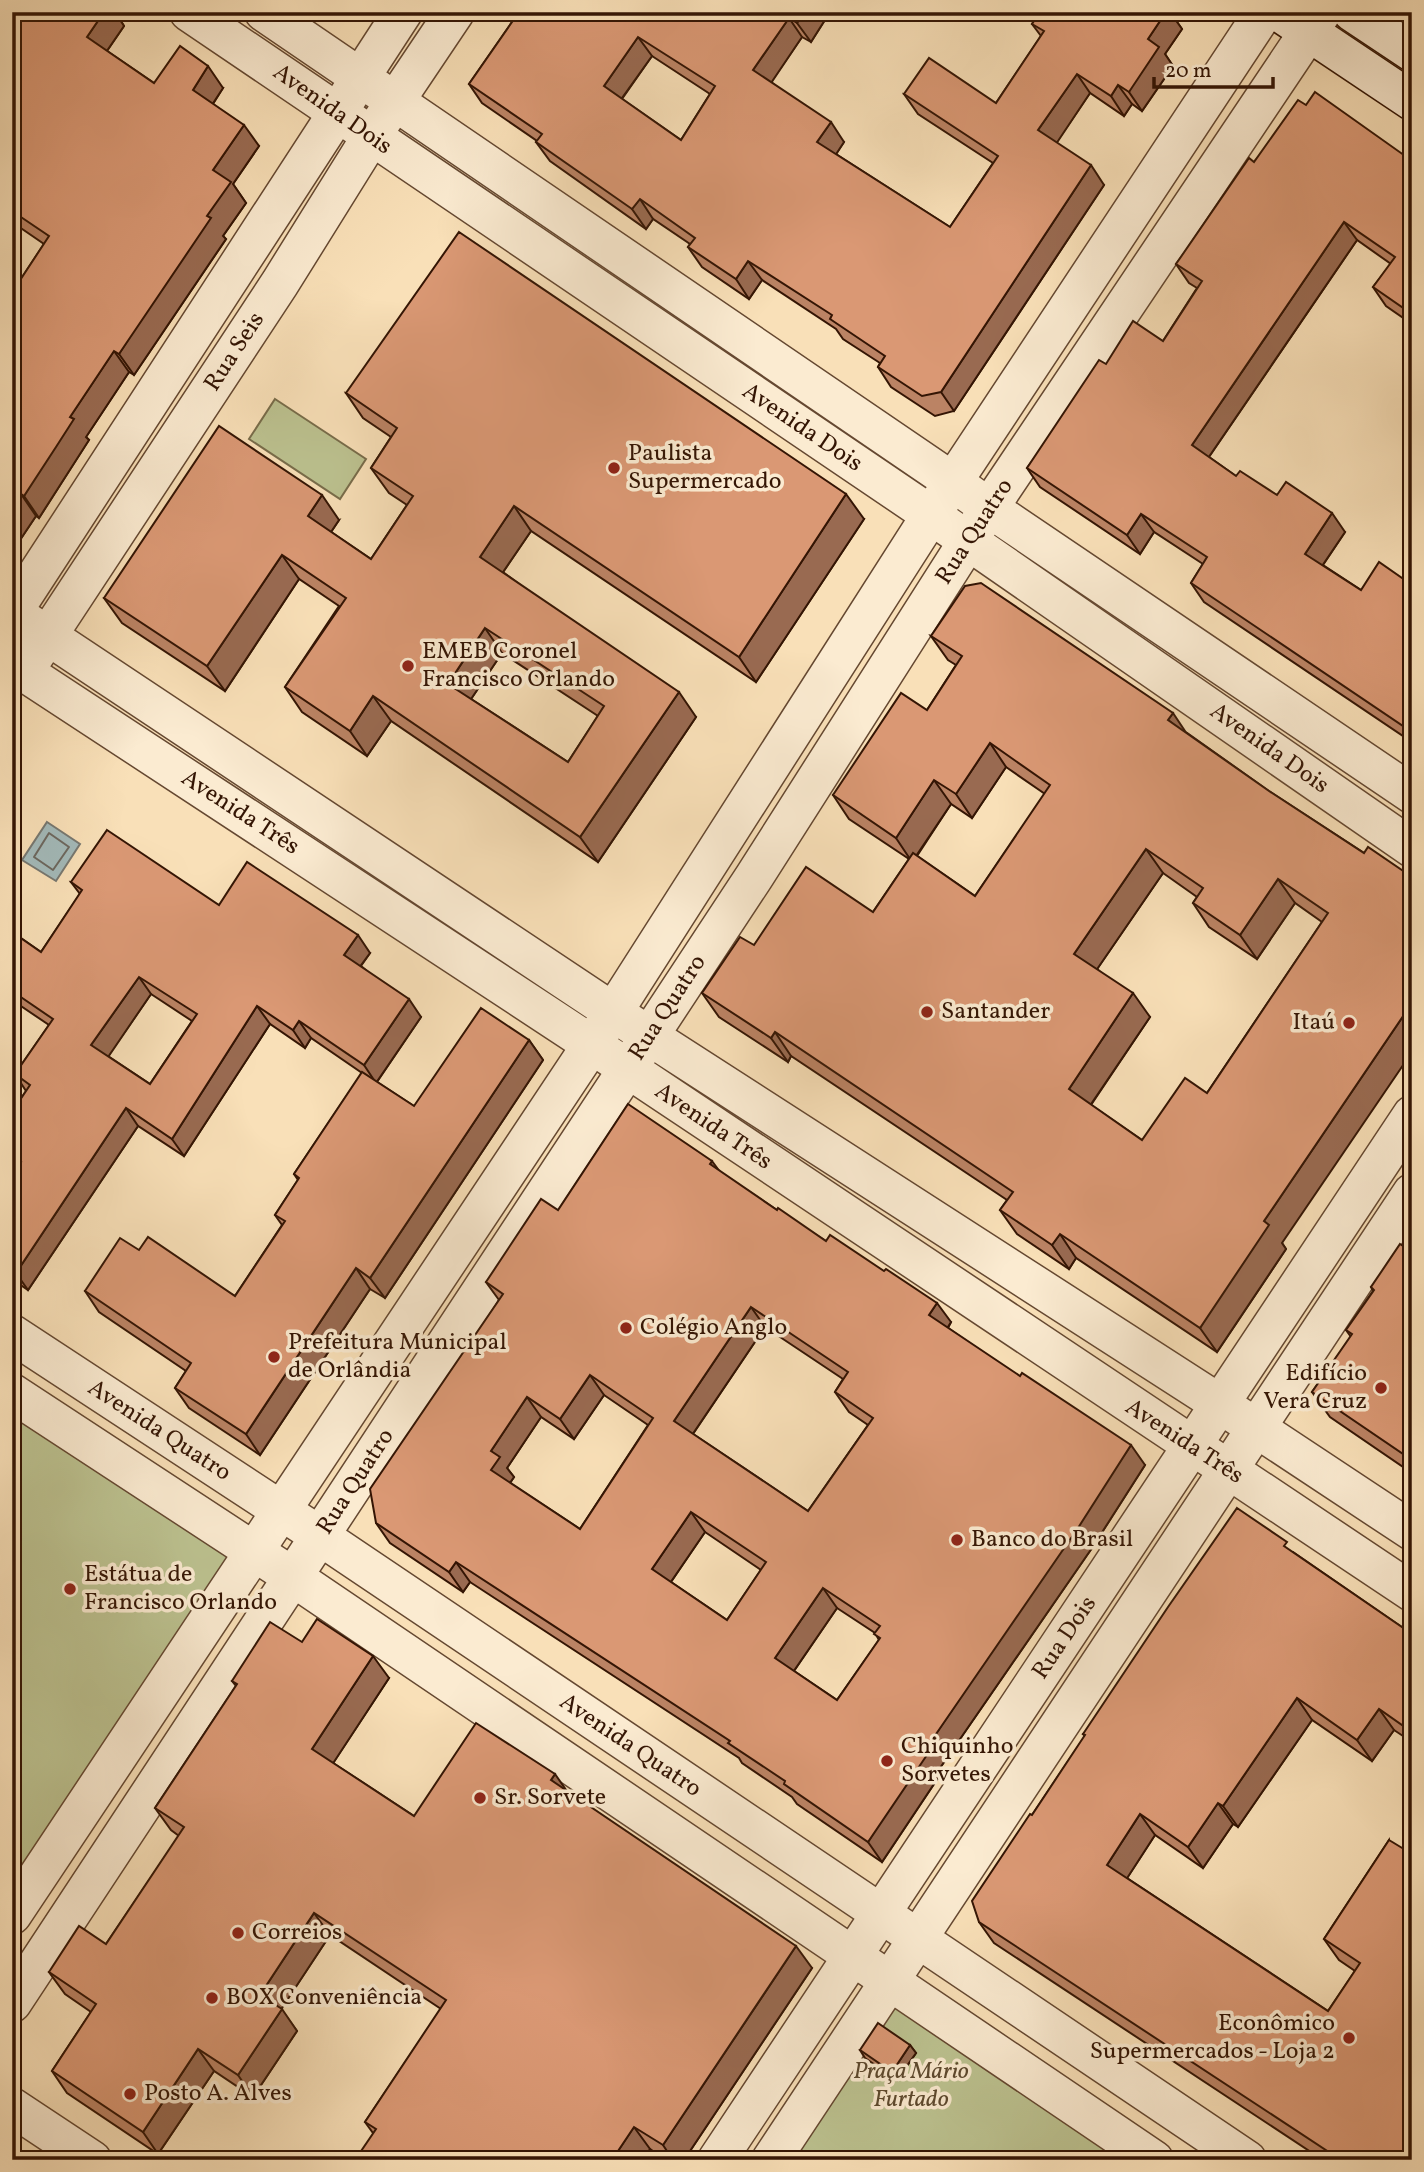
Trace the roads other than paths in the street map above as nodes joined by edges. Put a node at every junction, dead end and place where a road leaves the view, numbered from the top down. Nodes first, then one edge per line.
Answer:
1 (189, 12) edge
2 (264, 12) edge
3 (403, 12) edge
4 (455, 12) edge
5 (1264, 12) edge
6 (1352, 12) edge
7 (1303, 19) edge
8 (1412, 52) edge
9 (360, 77) junction
10 (1412, 101) edge
11 (394, 102) junction
12 (337, 111) junction
13 (371, 137) junction
14 (953, 482) junction
15 (989, 508) junction
16 (931, 515) junction
17 (968, 541) junction
18 (12, 612) edge
19 (48, 635) junction
20 (16, 675) edge
21 (1412, 794) edge
22 (1412, 848) edge
23 (614, 1011) junction
24 (649, 1036) junction
25 (591, 1044) junction
26 (627, 1070) junction
27 (1412, 1115) edge
28 (1412, 1193) edge
29 (12, 1334) edge
30 (12, 1393) edge
31 (1220, 1404) junction
32 (1257, 1429) junction
33 (1192, 1447) junction
34 (1229, 1471) junction
35 (281, 1511) junction
36 (1412, 1531) edge
37 (320, 1536) junction
38 (253, 1551) junction
39 (293, 1577) junction
40 (1412, 1592) edge
41 (12, 1915) edge
42 (880, 1915) junction
43 (917, 1938) junction
44 (853, 1957) junction
45 (890, 1983) junction
46 (12, 2003) edge
47 (12, 2108) edge
48 (92, 2160) edge
49 (717, 2160) edge
50 (771, 2160) edge
51 (1154, 2160) edge
52 (1247, 2160) edge

1 - 12 street, Avenida Dois
2 - 9 street, Avenida Dois
3 - 9 street, Rua Seis
4 - 11 street, Rua Seis
5 - 14 street, Rua Quatro
6 - 8 street
7 - 10 street
7 - 15 street, Rua Quatro
9 - 11 street, Avenida Dois
9 - 12 street, Rua Seis
11 - 13 street, Rua Seis
11 - 14 street, Avenida Dois
12 - 13 street, Avenida Dois
12 - 18 street, Rua Seis
13 - 16 street, Avenida Dois
13 - 19 street, Rua Seis
14 - 15 street, Avenida Dois
14 - 16 street, Rua Quatro
15 - 17 street, Rua Quatro
15 - 21 street, Avenida Dois
16 - 17 street, Avenida Dois
16 - 23 street, Rua Quatro
17 - 22 street, Avenida Dois
17 - 24 street, Rua Quatro
18 - 19 street, Avenida Três
19 - 20 street, Rua Seis
19 - 23 street, Avenida Três
20 - 25 street, Avenida Três
23 - 24 street, Avenida Três
23 - 25 street, Rua Quatro
24 - 26 street, Rua Quatro
24 - 31 street, Avenida Três
25 - 26 street, Avenida Três
25 - 35 street, Rua Quatro
26 - 33 street, Avenida Três
26 - 37 street, Rua Quatro
27 - 31 street, Rua Dois
28 - 32 street, Rua Dois
29 - 35 street, Avenida Quatro
30 - 38 street, Avenida Quatro
31 - 32 street, Avenida Três
31 - 33 street, Rua Dois
32 - 34 street, Rua Dois
32 - 36 street, Avenida Três
33 - 34 street, Avenida Três
33 - 42 street, Rua Dois
34 - 40 street, Avenida Três
34 - 43 street, Rua Dois
35 - 37 street, Avenida Quatro
35 - 38 street, Rua Quatro
37 - 39 street, Rua Quatro
37 - 42 street, Avenida Quatro
38 - 39 street, Avenida Quatro
38 - 41 street, Rua Quatro
39 - 44 street, Avenida Quatro
39 - 46 street, Rua Quatro
42 - 43 street, Avenida Quatro
42 - 44 street, Rua Dois
43 - 45 street, Rua Dois
43 - 52 street, Avenida Quatro
44 - 45 street, Avenida Quatro
44 - 49 street, Rua Dois
45 - 50 street, Rua Dois
45 - 51 street, Avenida Quatro
47 - 48 street

